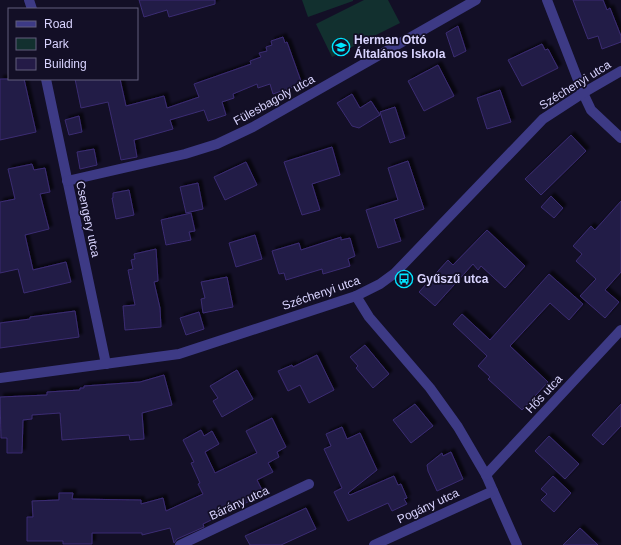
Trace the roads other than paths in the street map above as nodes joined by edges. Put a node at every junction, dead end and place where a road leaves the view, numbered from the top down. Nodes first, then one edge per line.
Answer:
1 (476, 0) edge
2 (547, 0) edge
3 (621, 71) edge
4 (46, 80) edge
5 (583, 93) junction
6 (621, 138) edge
7 (67, 181) junction
8 (356, 296) junction
9 (621, 330) edge
10 (106, 364) junction
11 (0, 378) edge
12 (486, 476) junction
13 (309, 484) dead end
14 (492, 491) junction
15 (180, 545) edge
16 (374, 545) edge
17 (517, 545) edge

1 - 7 street, Fülesbagoly utca
2 - 5 street
3 - 5 street, Széchenyi utca
4 - 7 street, Csengery utca
5 - 6 street
5 - 8 street, Széchenyi utca
7 - 10 street, Csengery utca
8 - 10 street, Széchenyi utca
8 - 12 street
9 - 12 street, Hős utca
10 - 11 street, Széchenyi utca
12 - 14 street
13 - 15 street, Bárány utca
14 - 16 street, Pogány utca
14 - 17 street

